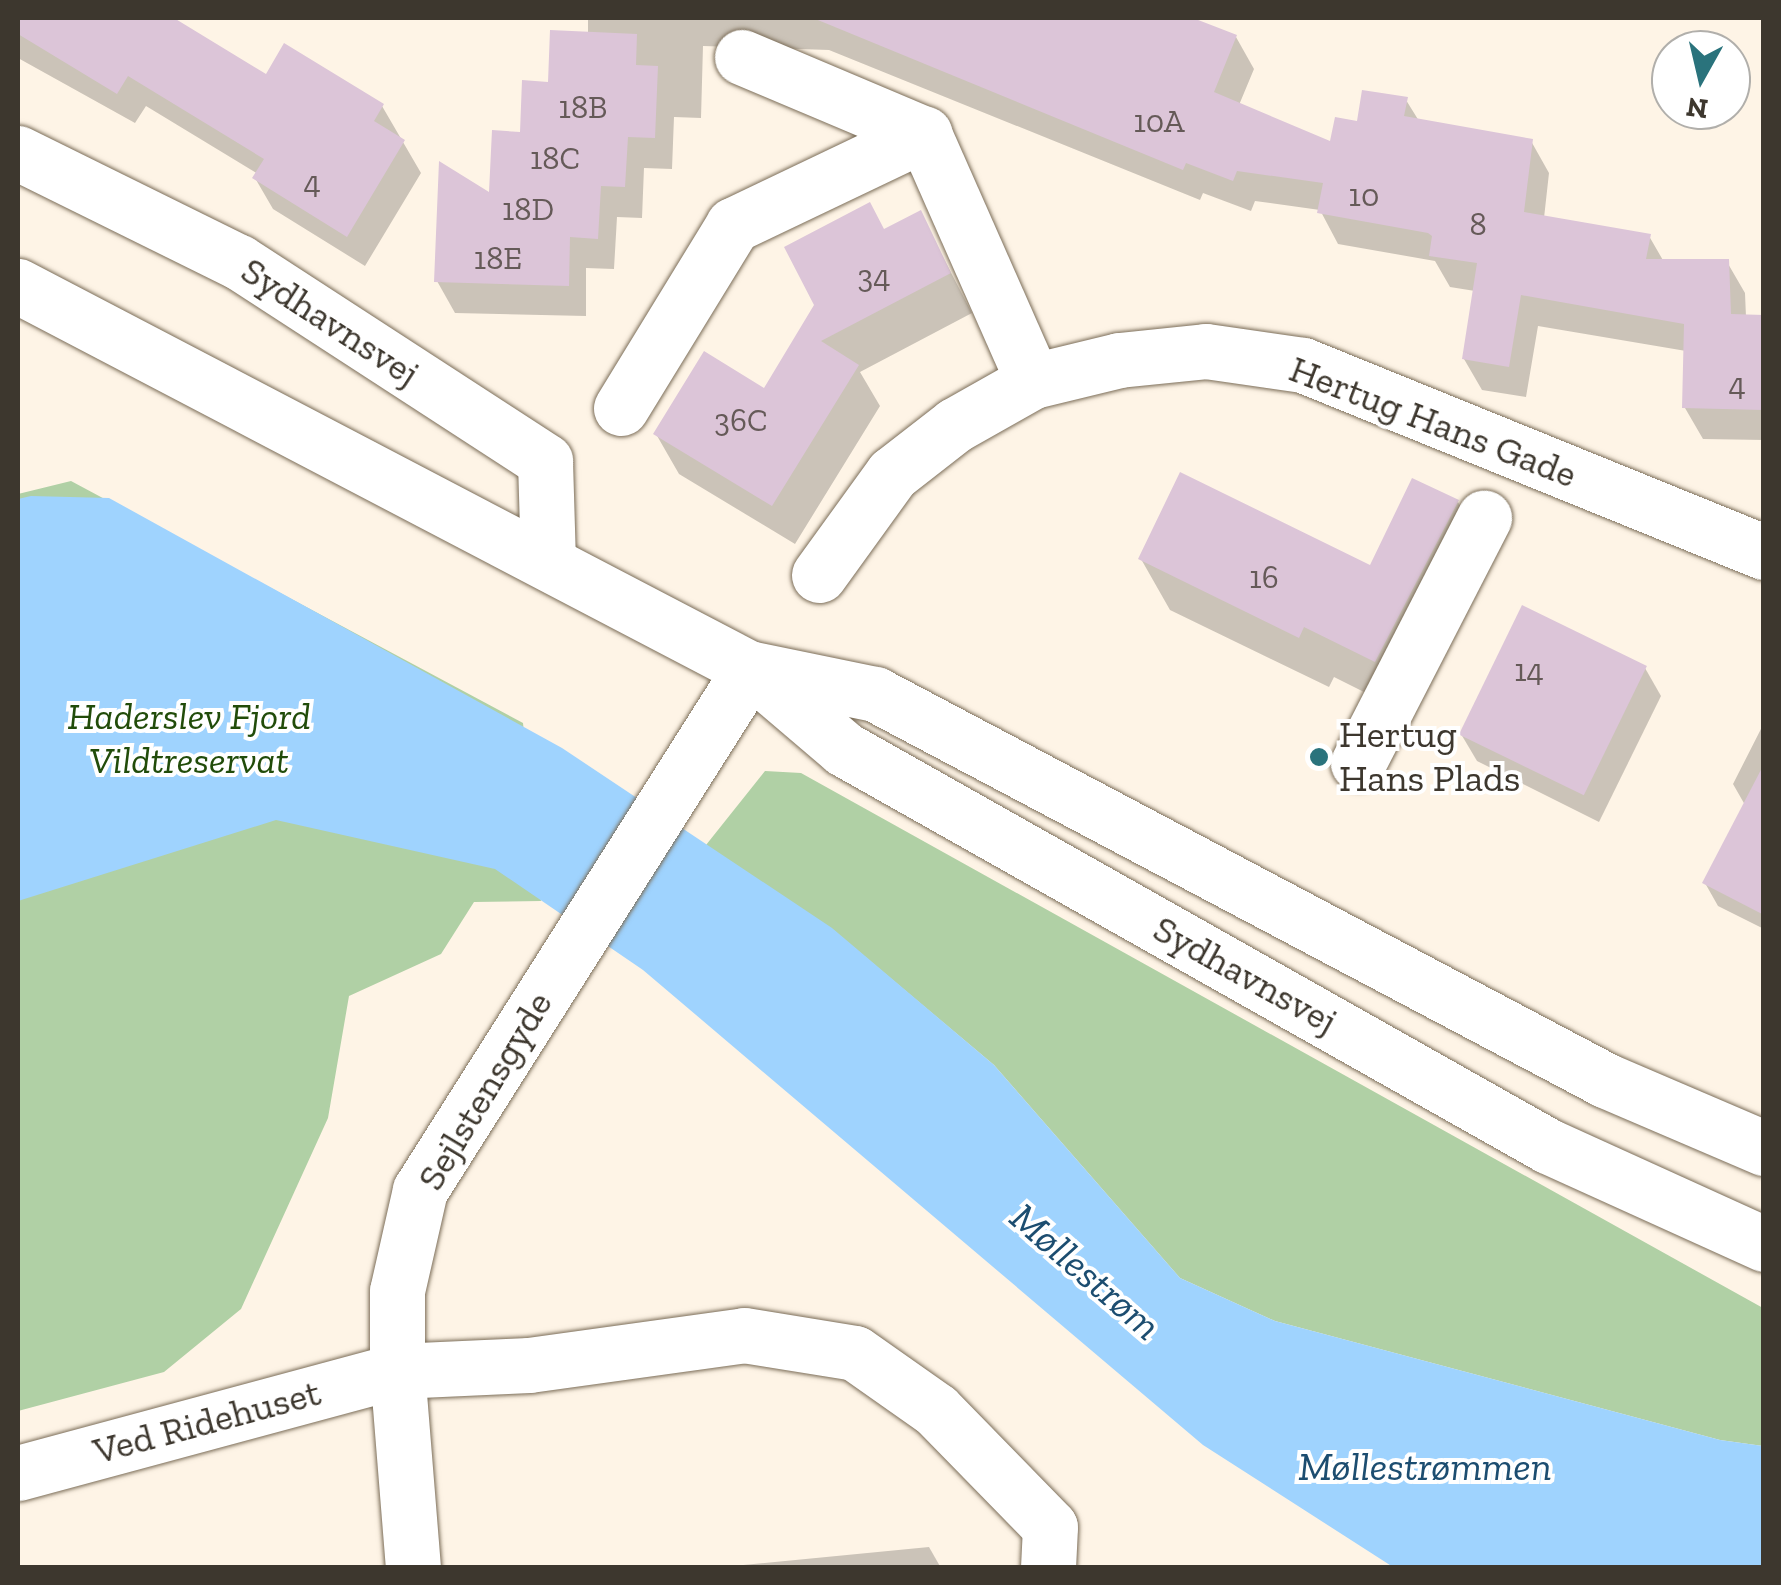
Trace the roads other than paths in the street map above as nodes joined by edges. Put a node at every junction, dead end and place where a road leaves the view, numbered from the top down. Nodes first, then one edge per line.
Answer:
1 (742, 57) dead end
2 (924, 134) junction
3 (18, 153) edge
4 (18, 286) edge
5 (1032, 381) junction
6 (622, 408) dead end
7 (1484, 518) dead end
8 (1764, 552) edge
9 (548, 561) junction
10 (820, 575) dead end
11 (750, 669) junction
12 (1358, 764) dead end
13 (1764, 1148) edge
14 (1764, 1244) edge
15 (396, 1370) junction
16 (18, 1473) edge
17 (413, 1568) edge
18 (1048, 1568) edge

1 - 2 street
2 - 5 street
2 - 6 street
3 - 9 street, Sydhavnsvej
4 - 9 street, Sydhavnsvej
5 - 8 street, Hertug Hans Gade
5 - 10 street, Hertug Hans Gade
7 - 12 street
9 - 11 street, Sydhavnsvej
11 - 13 street, Sydhavnsvej
11 - 14 street, Sydhavnsvej
11 - 15 street, Sejlstensgyde
15 - 16 street, Ved Ridehuset
15 - 17 street, Sejlstensgyde
15 - 18 street, Ved Ridehuset

